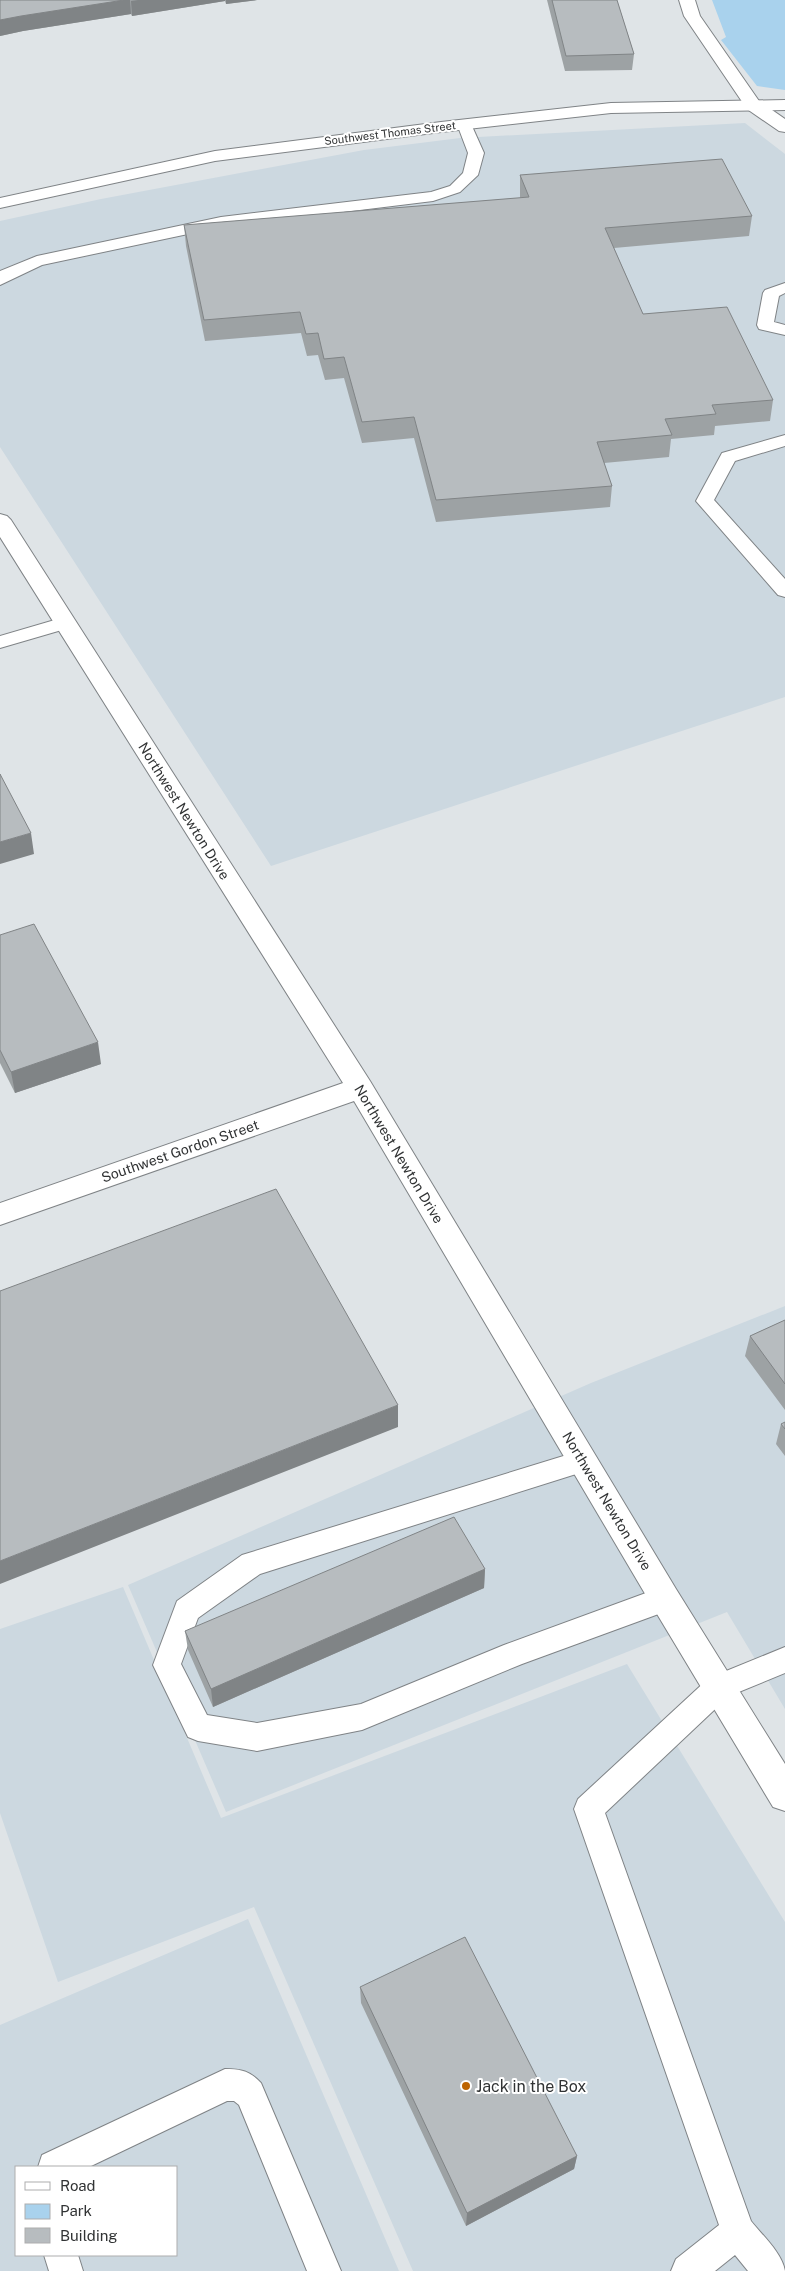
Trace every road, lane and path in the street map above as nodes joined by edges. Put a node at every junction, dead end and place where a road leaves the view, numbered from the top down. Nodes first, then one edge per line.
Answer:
1 (687, 0) edge
2 (753, 105) junction
3 (785, 105) edge
4 (464, 124) junction
5 (785, 127) edge
6 (0, 203) edge
7 (0, 280) edge
8 (785, 288) edge
9 (785, 330) edge
10 (785, 440) edge
11 (0, 520) edge
12 (785, 591) edge
13 (65, 623) junction
14 (0, 642) edge
15 (360, 1088) junction
16 (0, 1214) edge
17 (583, 1461) junction
18 (665, 1600) junction
19 (785, 1660) edge
20 (719, 1687) junction
21 (785, 1796) edge
22 (56, 2166) edge
23 (738, 2231) junction
24 (61, 2256) edge
25 (66, 2271) edge
26 (324, 2271) edge
27 (688, 2271) edge
28 (769, 2271) edge

1 - 2 street
2 - 3 street, Southwest Thomas Street
2 - 4 street, Southwest Thomas Street
2 - 5 street
4 - 6 street, Southwest Thomas Street
4 - 7 lane
8 - 9 lane
10 - 12 lane
11 - 13 street, Northwest Newton Drive
13 - 14 lane
13 - 15 street, Northwest Newton Drive
15 - 16 street, Southwest Gordon Street
15 - 17 street, Northwest Newton Drive
17 - 18 street, Northwest Newton Drive
17 - 18 lane
18 - 20 street, Northwest Newton Drive
19 - 20 lane
20 - 21 street, Northwest Newton Drive
20 - 23 lane
22 - 26 lane
23 - 27 lane
23 - 28 lane
24 - 25 lane

